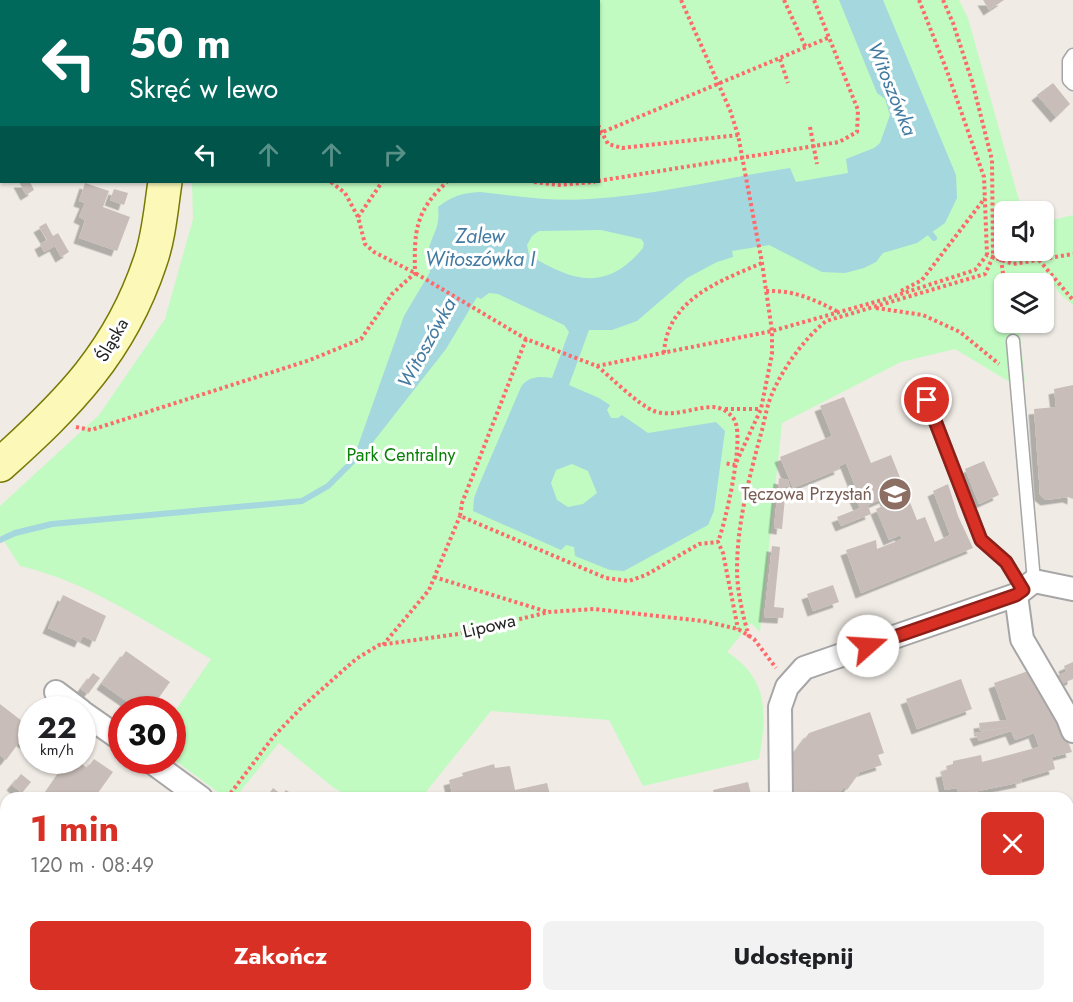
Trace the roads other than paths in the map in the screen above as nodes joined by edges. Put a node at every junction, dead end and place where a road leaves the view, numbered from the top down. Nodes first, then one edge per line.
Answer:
1 (1073, 55) edge
2 (1073, 84) edge
3 (165, 183) edge
4 (1013, 340) dead end
5 (927, 400) dead end
6 (0, 465) edge
7 (1024, 589) junction
8 (1073, 589) edge
9 (56, 692) dead end
10 (61, 696) edge
11 (1073, 731) edge
12 (168, 774) edge
13 (193, 792) edge
14 (781, 792) edge

1 - 2 lane
3 - 6 street, Śląska
4 - 7 lane
5 - 7 lane
7 - 8 street
7 - 11 street
7 - 14 street
9 - 10 street
12 - 13 street

